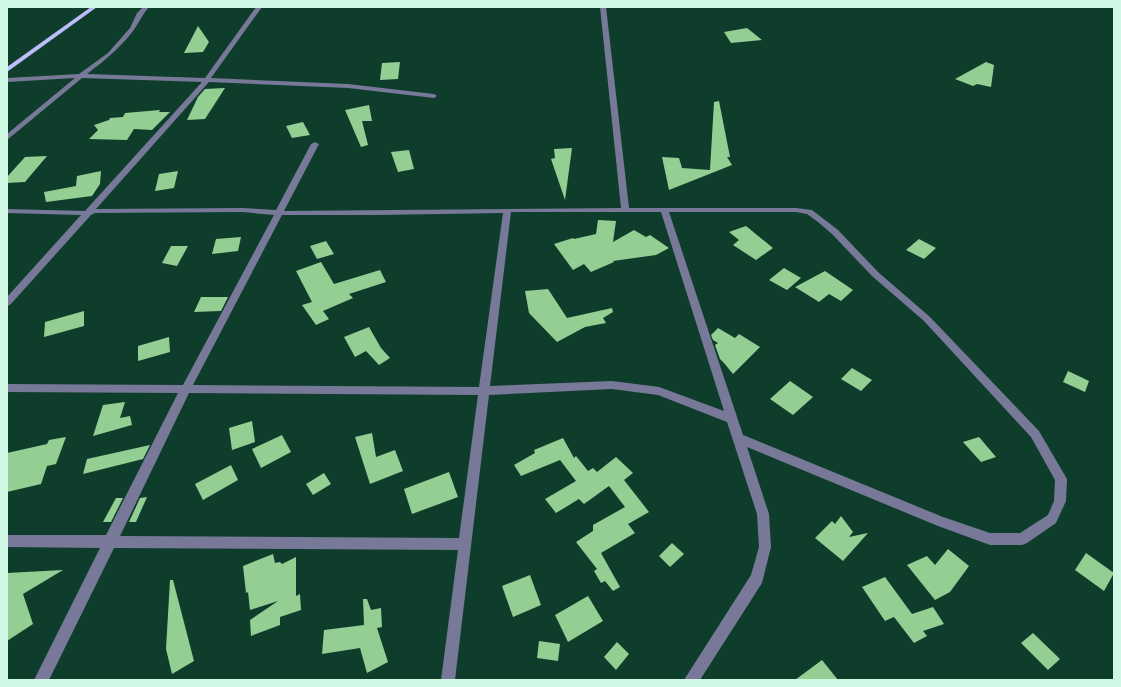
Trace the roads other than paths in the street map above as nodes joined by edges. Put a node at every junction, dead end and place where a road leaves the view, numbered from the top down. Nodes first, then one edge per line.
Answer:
1 (94, 7) edge
2 (146, 7) edge
3 (259, 7) edge
4 (602, 7) edge
5 (7, 70) edge
6 (81, 76) junction
7 (7, 80) edge
8 (207, 80) junction
9 (434, 96) dead end
10 (7, 138) edge
11 (315, 144) dead end
12 (507, 210) junction
13 (625, 210) junction
14 (664, 210) junction
15 (7, 211) edge
16 (278, 212) junction
17 (88, 213) junction
18 (7, 303) edge
19 (7, 388) edge
20 (186, 389) junction
21 (484, 391) junction
22 (732, 419) junction
23 (738, 438) junction
24 (7, 541) edge
25 (110, 542) junction
26 (465, 544) junction
27 (694, 678) edge
28 (41, 680) edge
29 (448, 680) edge

1 - 5 main road
2 - 6 street
3 - 8 street
4 - 13 street
6 - 7 street
6 - 8 street
6 - 10 street
8 - 9 street
8 - 17 street
11 - 16 street
12 - 13 street
12 - 16 street
12 - 21 street
13 - 14 street
14 - 22 street
14 - 23 street
15 - 17 street
16 - 17 street
16 - 20 street
17 - 18 street
19 - 20 street
20 - 21 street
20 - 25 street
21 - 22 street
21 - 26 street
22 - 23 street
23 - 27 street
24 - 25 street
25 - 26 street
25 - 28 street
26 - 29 street

